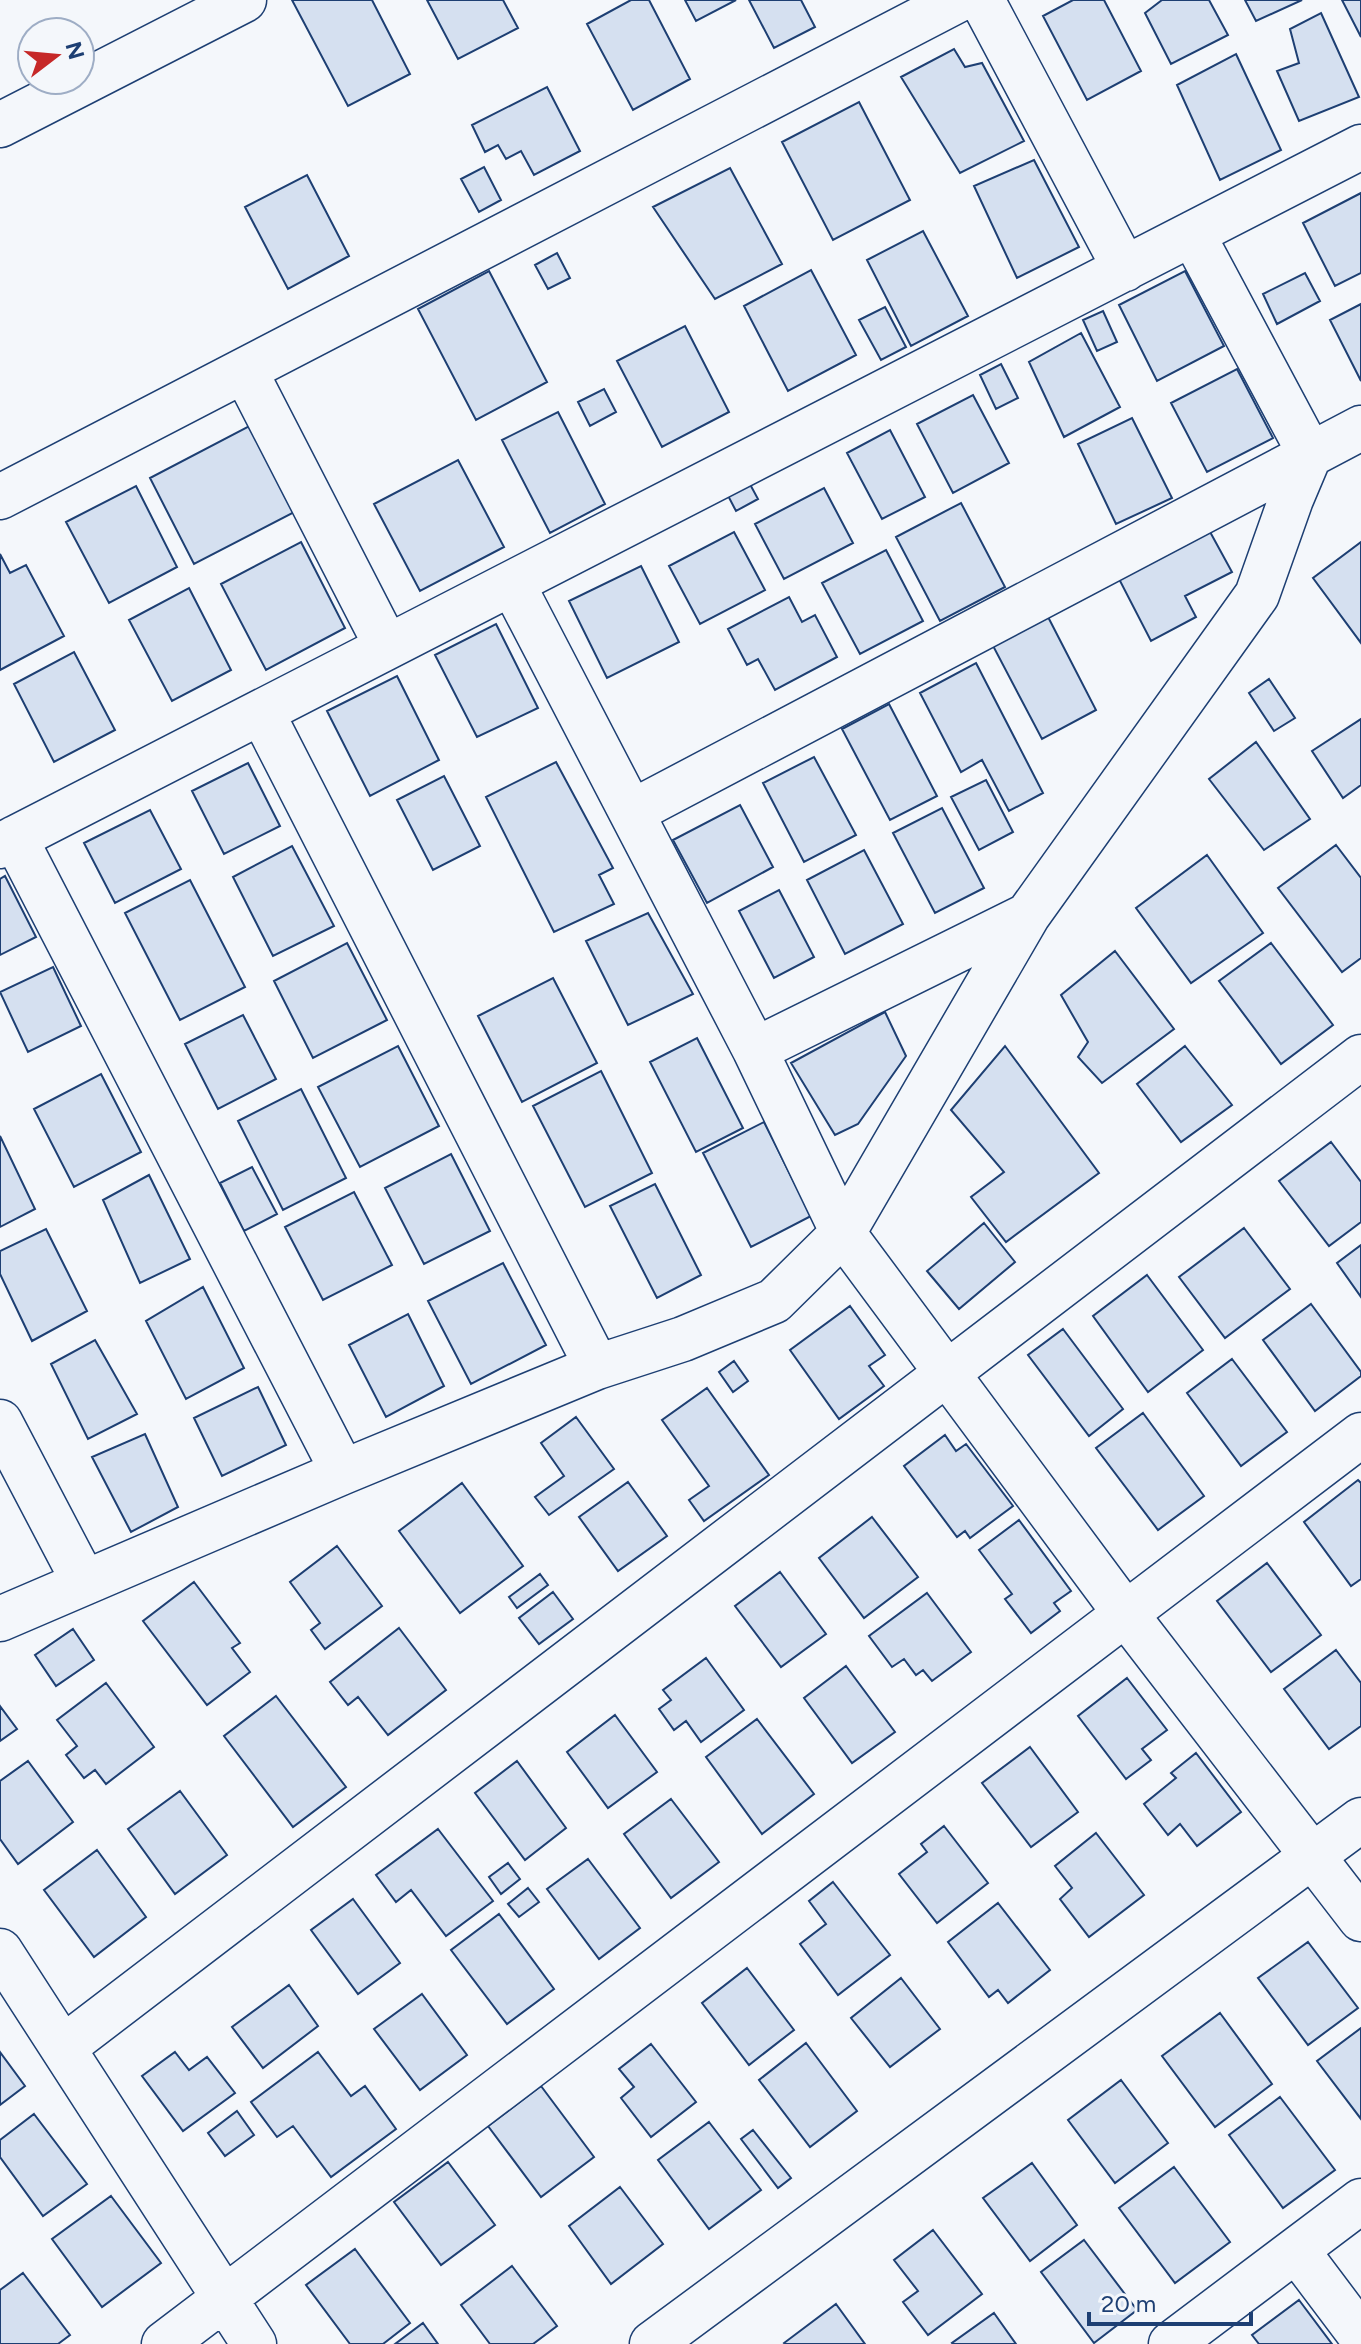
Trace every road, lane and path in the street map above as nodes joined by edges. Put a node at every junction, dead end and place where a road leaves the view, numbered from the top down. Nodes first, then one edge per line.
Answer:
1 (244, 0) edge
2 (958, 0) edge
3 (982, 0) edge
4 (0, 125) edge
5 (1361, 147) edge
6 (1193, 235) junction
7 (1125, 269) junction
8 (245, 371) junction
9 (1361, 428) edge
10 (1310, 454) junction
11 (0, 497) edge
12 (513, 585) junction
13 (387, 647) junction
14 (262, 713) junction
15 (632, 812) junction
16 (7, 842) edge
17 (1028, 915) junction
18 (755, 1050) junction
19 (1361, 1057) edge
20 (843, 1233) junction
21 (597, 1367) junction
22 (947, 1372) junction
23 (0, 1422) edge
24 (1361, 1435) edge
25 (343, 1472) junction
26 (84, 1582) junction
27 (1125, 1613) junction
28 (0, 1619) edge
29 (1361, 1820) edge
30 (1313, 1857) junction
31 (1361, 1919) edge
32 (0, 1951) edge
33 (64, 2047) junction
34 (1361, 2201) edge
35 (1297, 2251) junction
36 (224, 2299) junction
37 (1361, 2336) edge
38 (164, 2344) edge
39 (254, 2344) edge
40 (652, 2344) edge
41 (1171, 2344) edge

1 - 4 street
2 - 8 street
3 - 7 street
5 - 6 street
6 - 7 street
6 - 10 street
7 - 12 street
8 - 11 street
8 - 13 street
9 - 10 street
10 - 15 street
10 - 17 street
12 - 13 street
12 - 15 street
13 - 14 street
14 - 16 street
14 - 21 street
15 - 18 street
16 - 25 street
17 - 18 street
17 - 20 street
18 - 20 street
19 - 22 street
20 - 21 street
20 - 22 street
21 - 25 street
22 - 27 street
22 - 33 street
23 - 26 street
24 - 27 street
25 - 26 street
26 - 28 street
27 - 30 street
27 - 36 street
29 - 30 street
30 - 31 street
30 - 40 street
32 - 33 street
33 - 36 street
34 - 35 street
35 - 37 street
35 - 41 street
36 - 38 street
36 - 39 street

